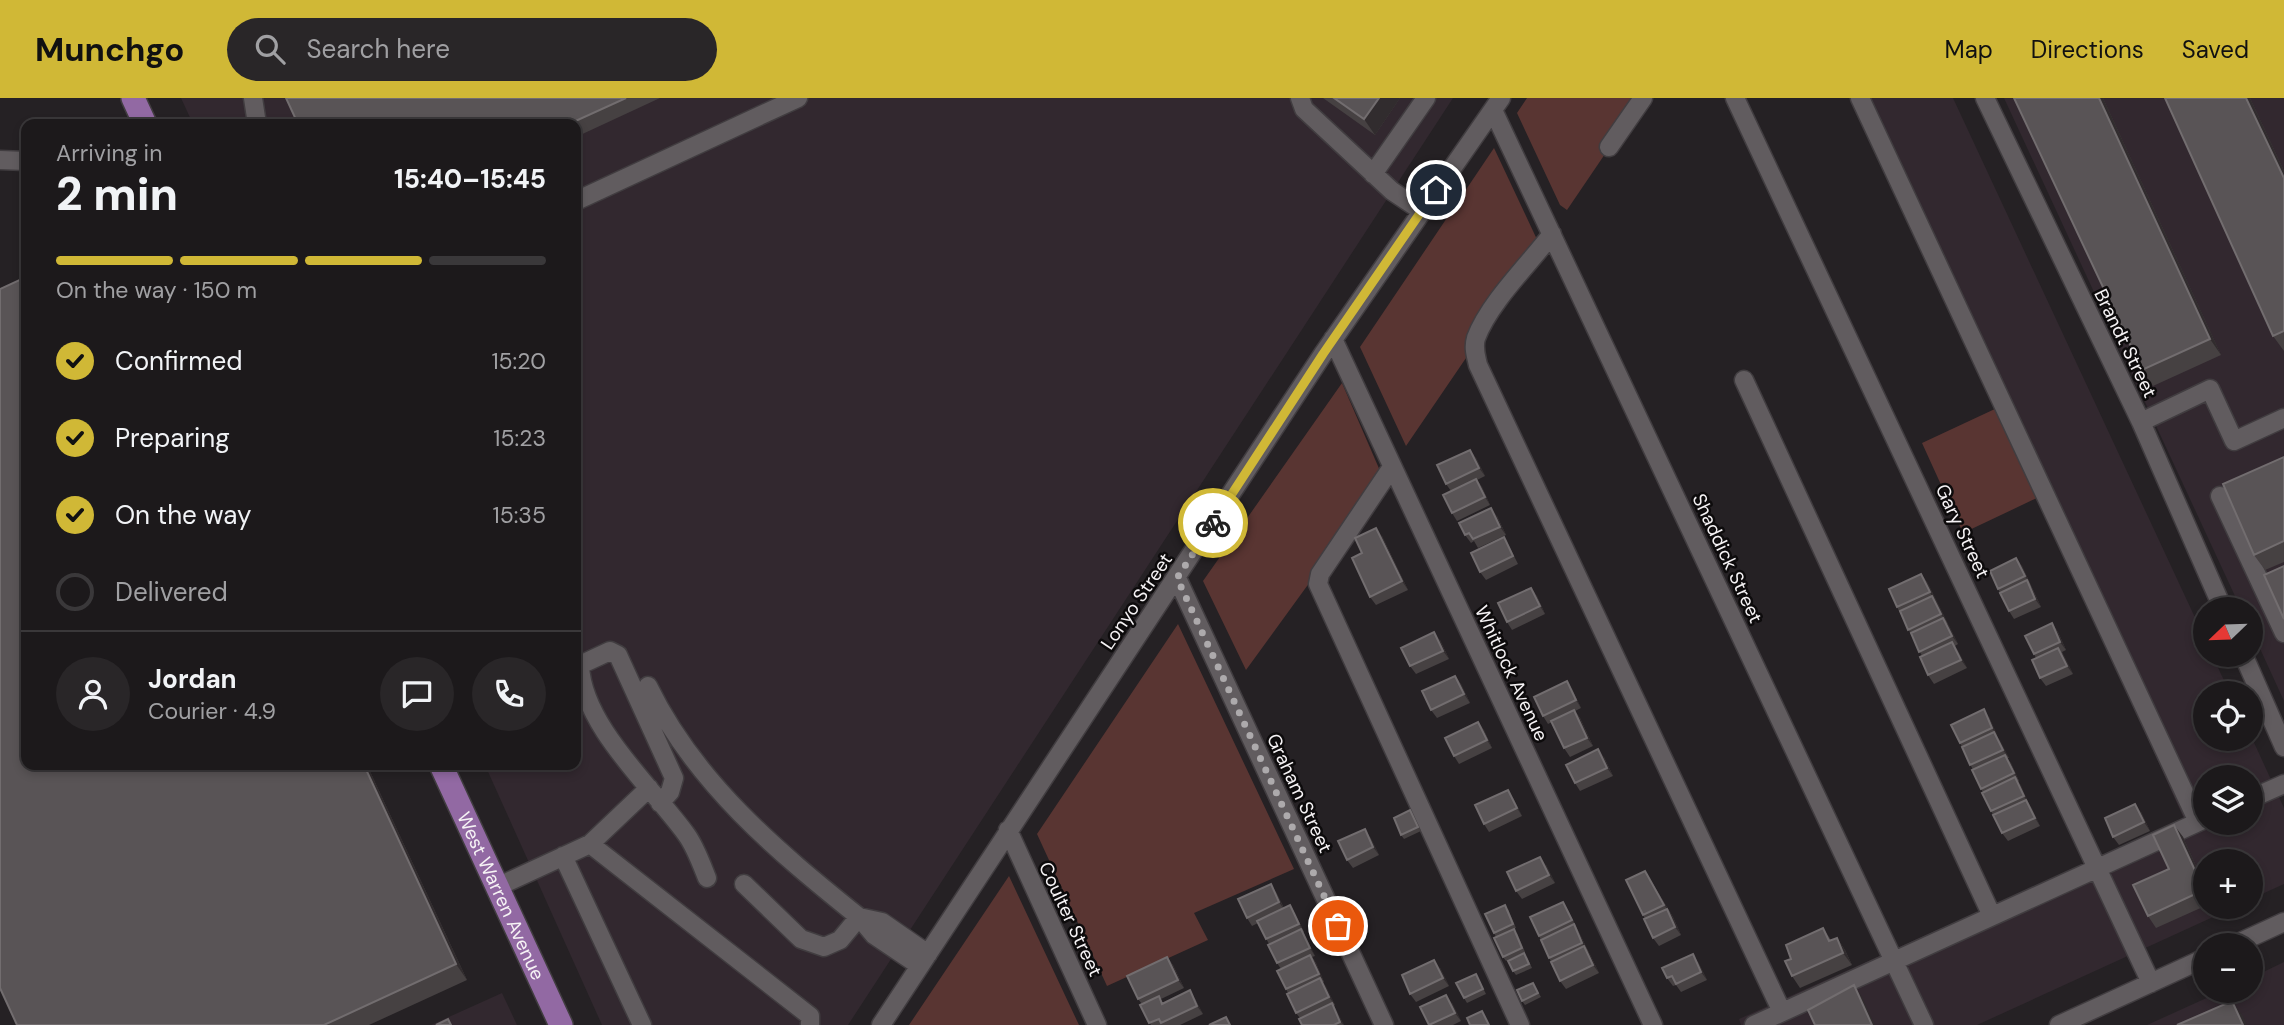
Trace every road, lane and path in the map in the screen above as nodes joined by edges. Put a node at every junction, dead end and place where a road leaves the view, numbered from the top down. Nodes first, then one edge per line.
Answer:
1 (133, 98) edge
2 (253, 98) edge
3 (798, 98) edge
4 (1300, 98) edge
5 (1426, 98) edge
6 (1643, 98) edge
7 (1735, 98) edge
8 (1860, 98) edge
9 (1985, 98) edge
10 (1497, 104) edge
11 (139, 119) edge
12 (256, 119) edge
13 (1609, 148) dead end
14 (0, 160) edge
15 (21, 161) edge
16 (1373, 174) junction
17 (581, 199) edge
18 (1422, 211) junction
19 (1552, 234) junction
20 (1333, 339) junction
21 (1744, 380) dead end
22 (2284, 418) edge
23 (2141, 422) junction
24 (1392, 467) junction
25 (2220, 496) dead end
26 (1177, 578) junction
27 (2218, 597) edge
28 (2284, 633) edge
29 (581, 665) edge
30 (2249, 667) edge
31 (581, 679) edge
32 (648, 687) dead end
33 (2284, 747) edge
34 (443, 770) edge
35 (2284, 783) edge
36 (649, 788) junction
37 (2263, 793) edge
38 (2193, 802) edge
39 (660, 803) junction
40 (2193, 825) edge
41 (1008, 831) junction
42 (590, 844) junction
43 (563, 856) junction
44 (2098, 867) junction
45 (707, 877) dead end
46 (744, 884) dead end
47 (497, 887) junction
48 (1992, 916) junction
49 (859, 917) junction
50 (2284, 922) edge
51 (2260, 933) edge
52 (924, 960) junction
53 (1894, 961) junction
54 (2193, 964) edge
55 (2151, 983) junction
56 (1782, 1012) junction
57 (561, 1025) edge
58 (642, 1025) edge
59 (810, 1025) edge
60 (881, 1025) edge
61 (1097, 1025) edge
62 (1384, 1025) edge
63 (1520, 1025) edge
64 (1653, 1025) edge
65 (1754, 1025) edge
66 (1924, 1025) edge
67 (2059, 1025) edge

1 - 11 main road
2 - 12 street
3 - 17 street
4 - 16 street
5 - 16 street
6 - 13 street
7 - 44 street, Gary Street
8 - 38 street
9 - 23 street, Brandt Street
10 - 18 street, Lonyo Street
10 - 19 street, Shaddick Street
14 - 15 street
16 - 18 street
18 - 20 street, Lonyo Street
19 - 53 street, Shaddick Street
19 - 56 street
20 - 24 street, Whitlock Avenue
20 - 26 street, Lonyo Street
21 - 48 street
22 - 23 street
23 - 27 street, Brandt Street
24 - 63 street
24 - 64 street, Whitlock Avenue
25 - 28 street
26 - 41 street, Lonyo Street
26 - 62 street, Graham Street
29 - 39 street
30 - 33 street
31 - 36 street
32 - 49 street
34 - 47 main road, West Warren Avenue
35 - 37 street
36 - 39 street
36 - 42 street
39 - 45 street
40 - 44 street
41 - 52 street, Lonyo Street
41 - 61 street, Coulter Street
42 - 43 street
42 - 59 street
43 - 47 street
43 - 58 street
44 - 48 street
44 - 55 street, Gary Street
46 - 49 street
47 - 57 main road, West Warren Avenue
48 - 53 street
49 - 52 street
50 - 51 street
52 - 60 street, Lonyo Street
53 - 56 street
53 - 66 street, Shaddick Street
54 - 55 street
55 - 67 street
56 - 65 street

